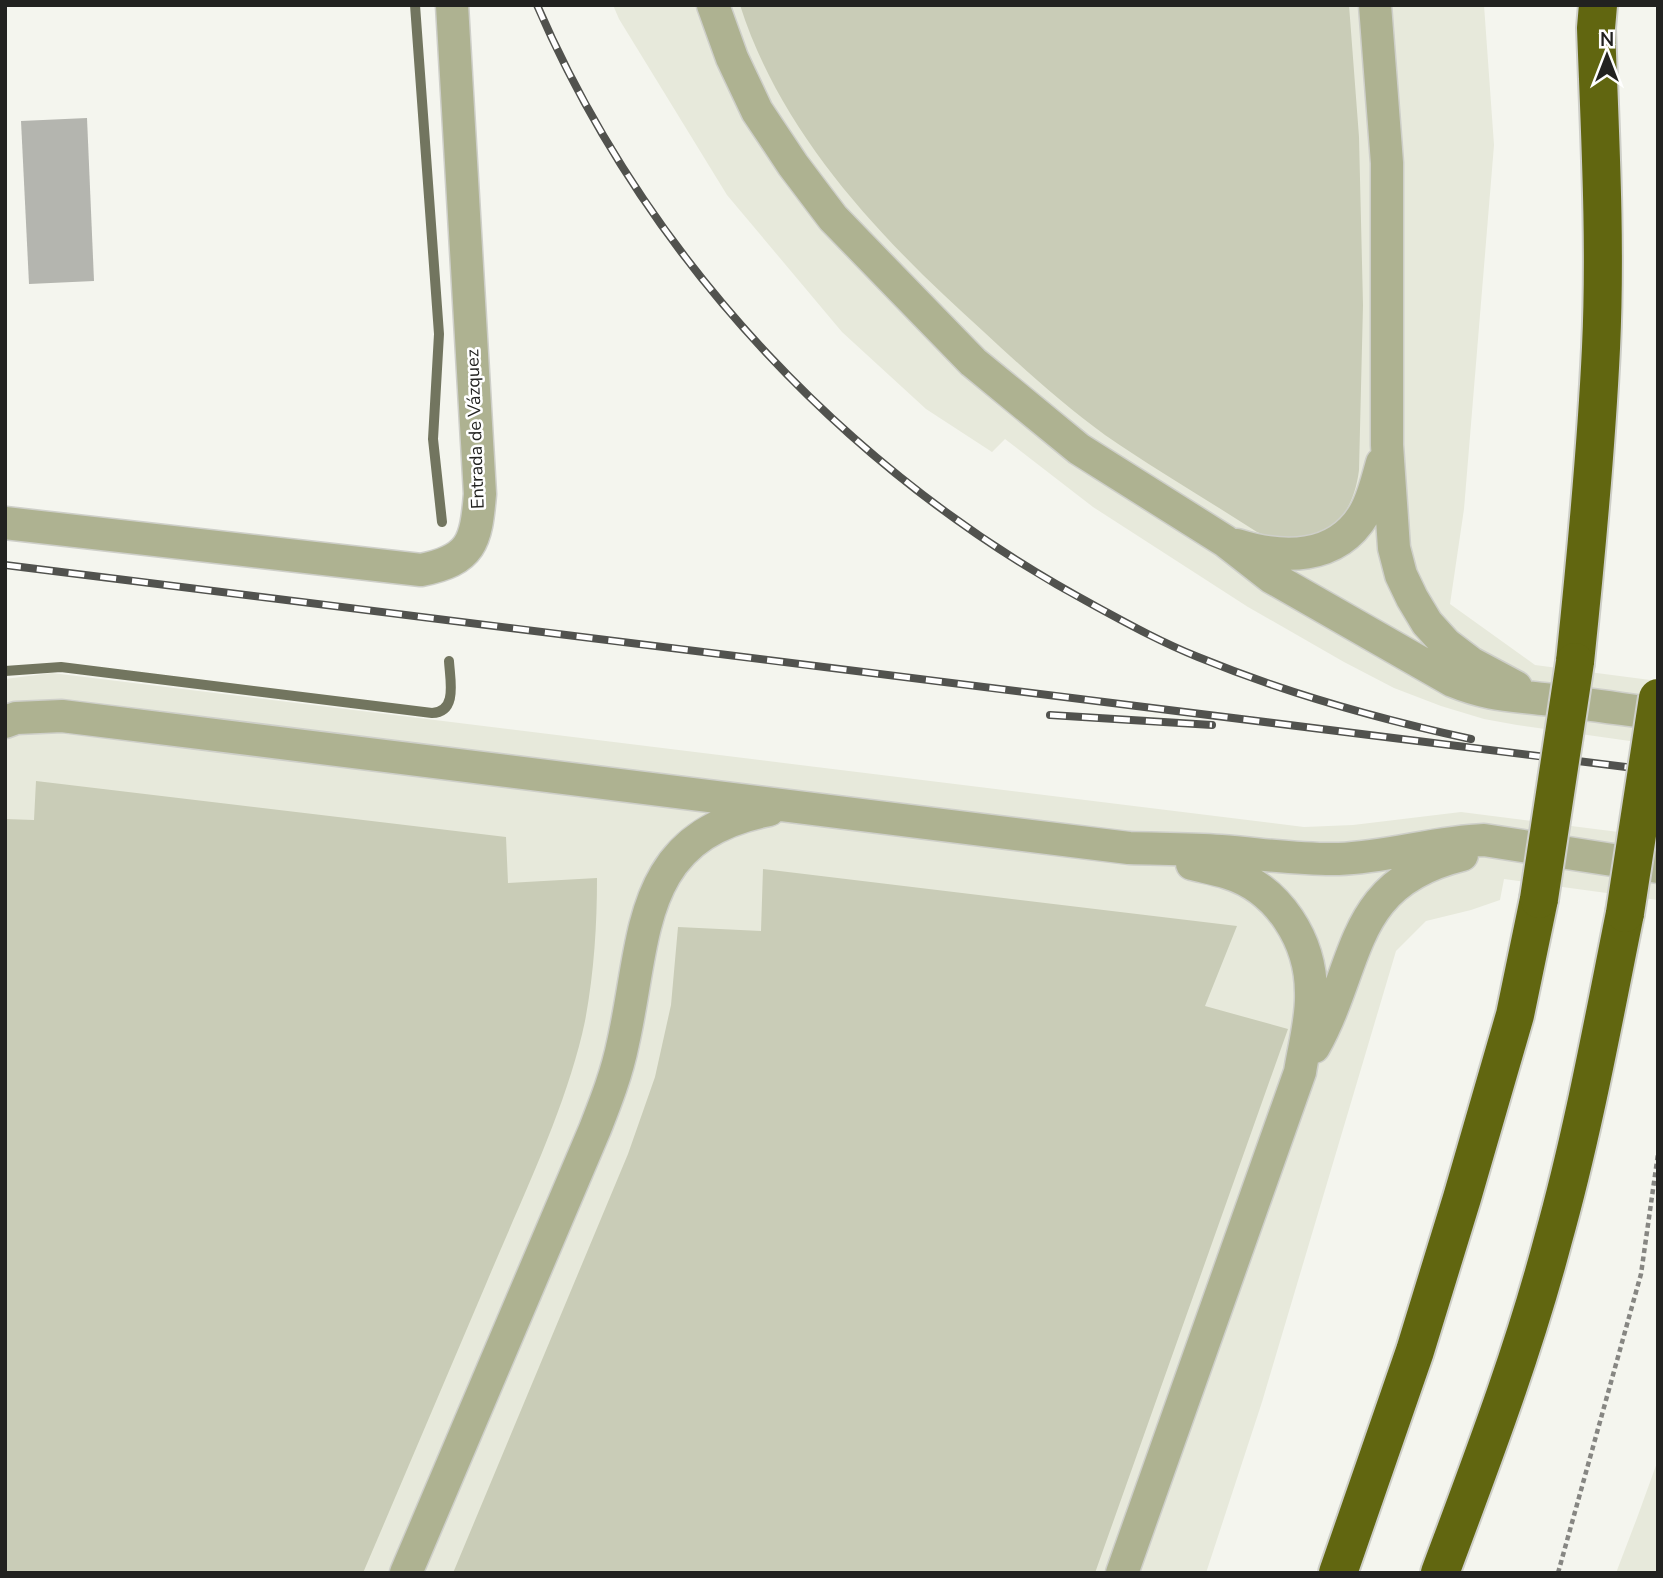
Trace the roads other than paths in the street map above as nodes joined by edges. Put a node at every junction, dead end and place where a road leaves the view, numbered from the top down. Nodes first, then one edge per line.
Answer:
1 (452, 5) edge
2 (713, 5) edge
3 (1375, 5) edge
4 (1594, 13) edge
5 (1387, 445) junction
6 (5, 523) edge
7 (1225, 541) junction
8 (1658, 698) edge
9 (1542, 699) junction
10 (1658, 713) edge
11 (5, 722) edge
12 (791, 806) junction
13 (1522, 846) junction
14 (1129, 848) junction
15 (1658, 867) edge
16 (1300, 1072) junction
17 (406, 1573) edge
18 (1122, 1573) edge
19 (1338, 1573) edge
20 (1440, 1573) edge

1 - 6 street, Entrada de Vázquez
2 - 7 street
3 - 5 street
4 - 19 highway, bridge
5 - 7 street
5 - 9 street
7 - 9 street
8 - 20 highway, bridge
9 - 10 street
11 - 12 street
12 - 14 street
12 - 17 street
13 - 14 street
13 - 15 street
13 - 16 street
14 - 16 street
16 - 18 street

